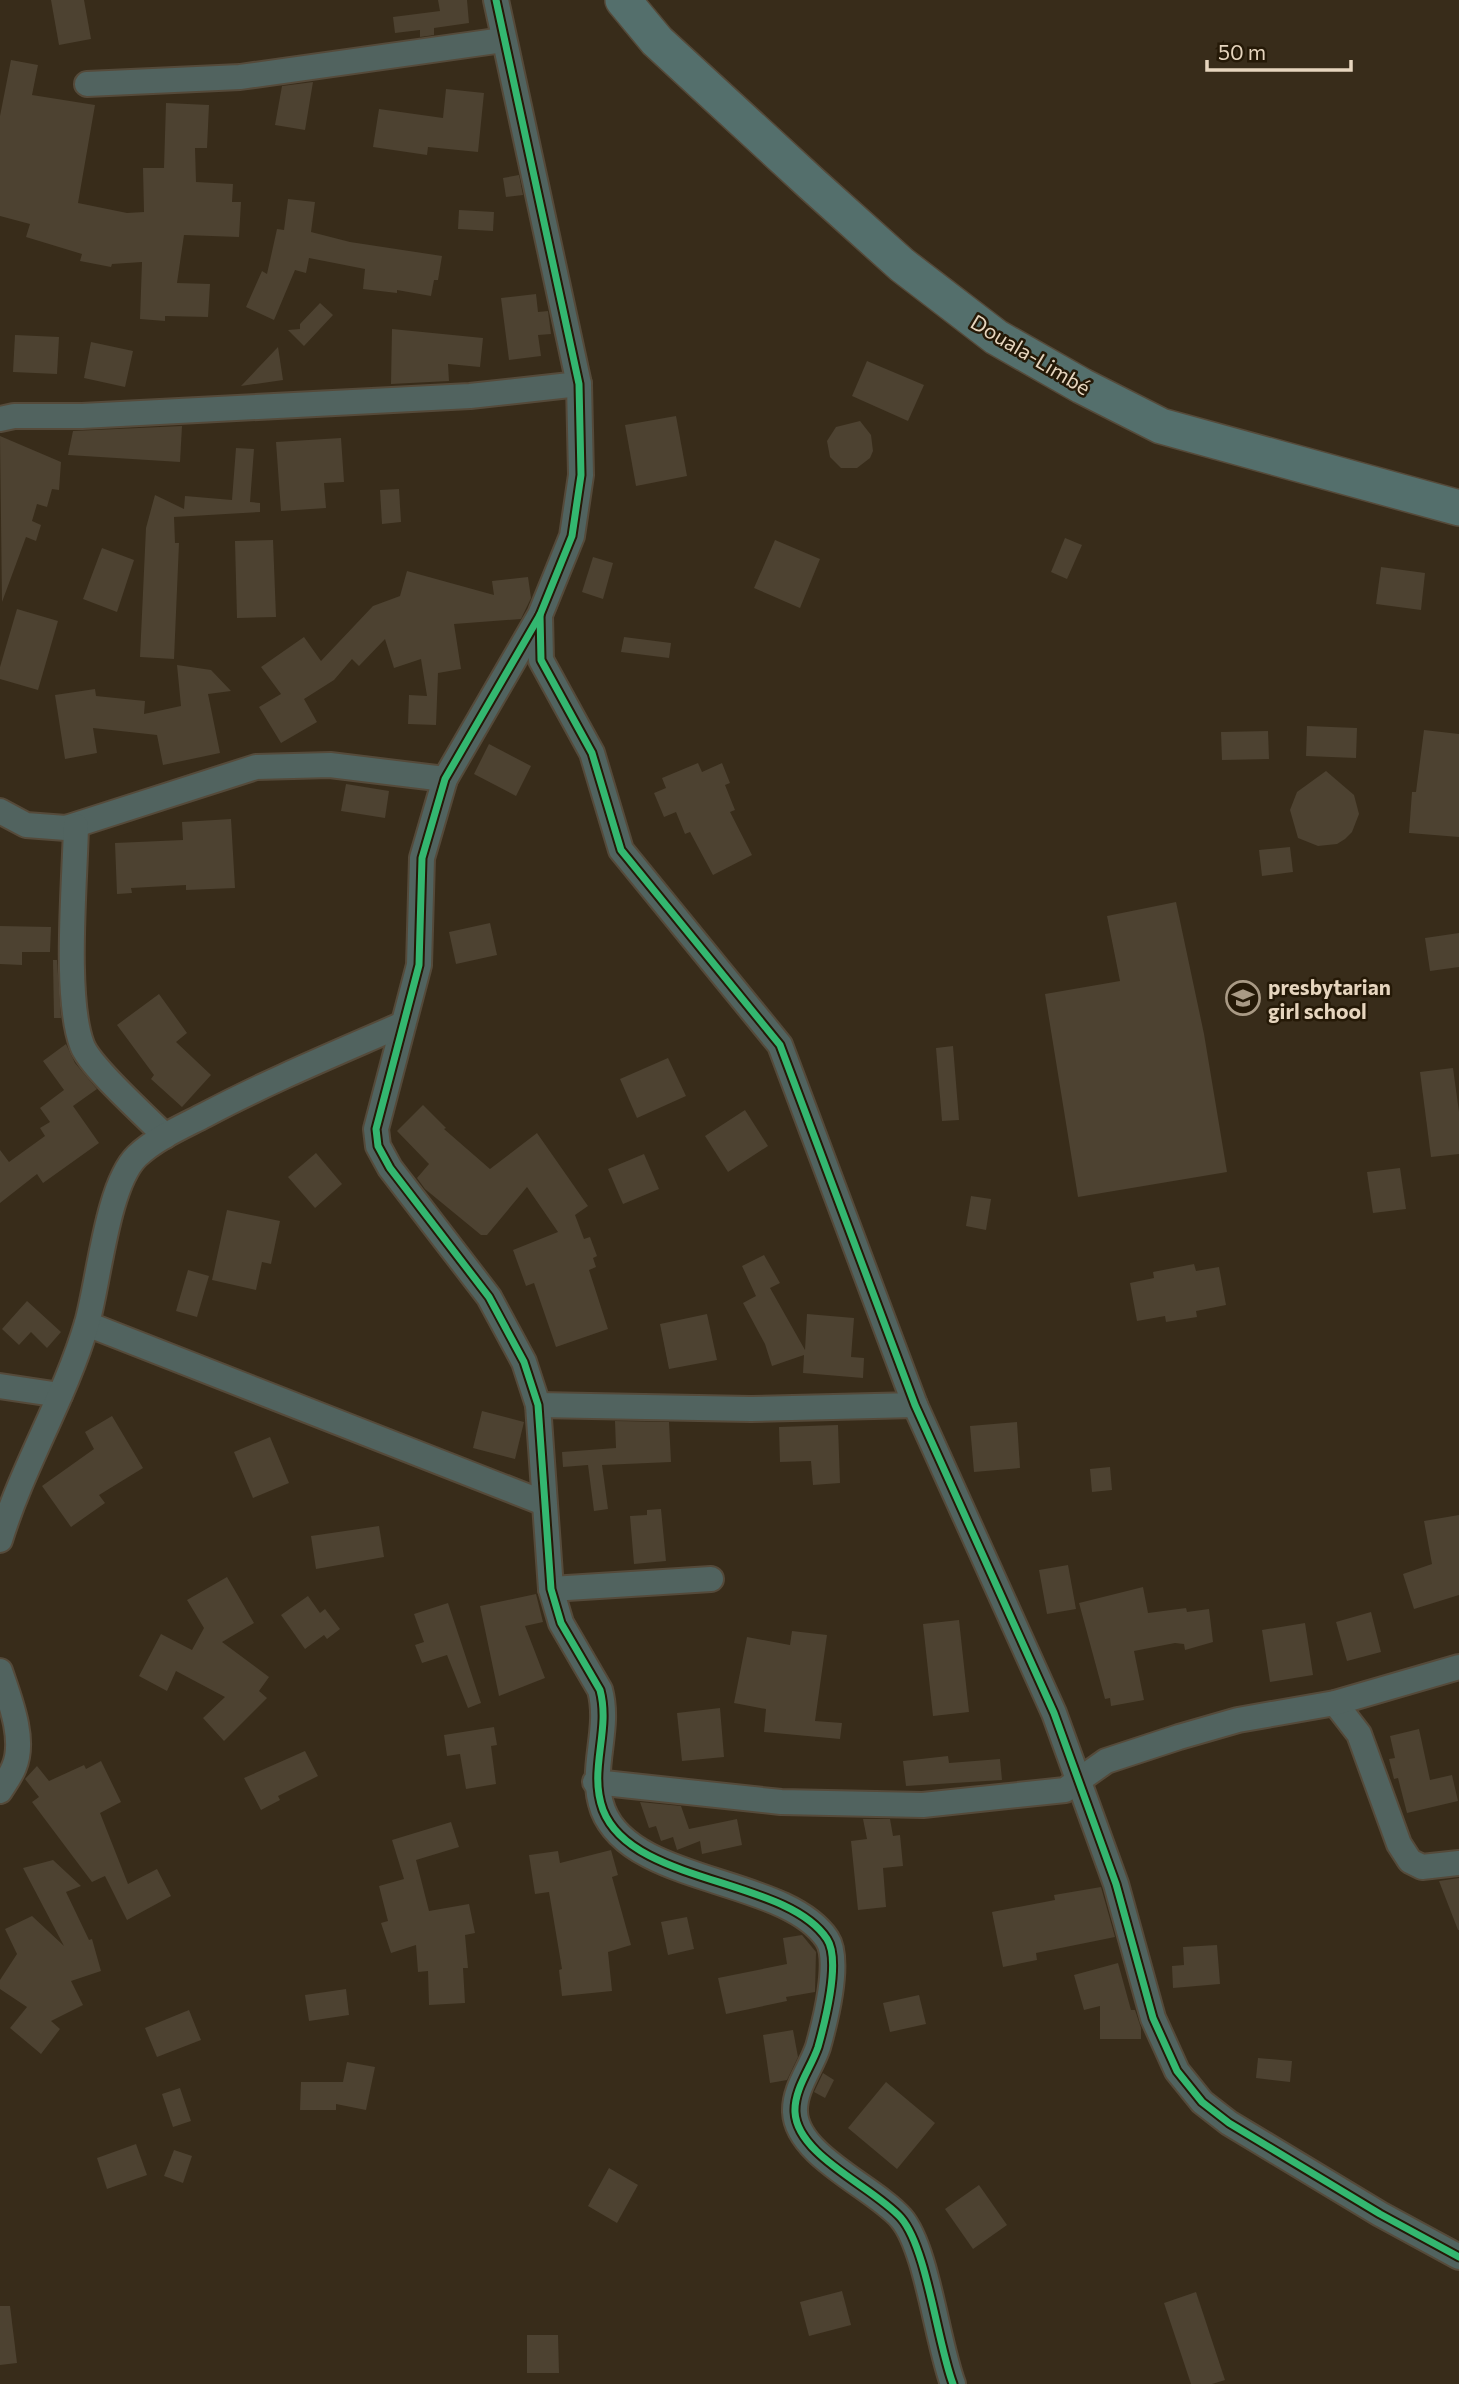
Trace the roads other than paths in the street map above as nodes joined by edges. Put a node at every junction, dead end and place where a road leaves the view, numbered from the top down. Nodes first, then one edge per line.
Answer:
1 (496, 0) edge
2 (623, 0) edge
3 (503, 40) junction
4 (87, 85) dead end
5 (579, 384) junction
6 (0, 419) edge
7 (1459, 509) edge
8 (540, 615) junction
9 (445, 779) junction
10 (0, 811) edge
11 (76, 826) junction
12 (403, 1024) junction
13 (165, 1136) junction
14 (87, 1324) junction
15 (0, 1386) edge
16 (60, 1395) junction
17 (538, 1405) junction
18 (915, 1405) junction
19 (544, 1503) junction
20 (0, 1540) edge
21 (710, 1579) dead end
22 (551, 1589) junction
23 (1459, 1667) edge
24 (0, 1671) edge
25 (1335, 1703) junction
26 (1079, 1780) junction
27 (595, 1782) junction
28 (0, 1791) edge
29 (1459, 1863) edge
30 (1459, 2257) edge
31 (953, 2384) edge

1 - 3 street
2 - 7 highway, Douala-Limbé
3 - 4 street
3 - 5 street
5 - 6 street
5 - 8 street
8 - 9 street
8 - 18 street
9 - 11 street
9 - 12 street
10 - 11 street
11 - 13 street
12 - 13 street
12 - 17 street
13 - 14 street
14 - 16 street
14 - 19 street
15 - 16 street
16 - 20 street
17 - 18 street
17 - 19 street
18 - 26 street
19 - 22 street
21 - 22 street
22 - 27 street
23 - 25 street
24 - 28 street
25 - 26 street
25 - 29 street
26 - 27 street
26 - 30 street
27 - 31 street

